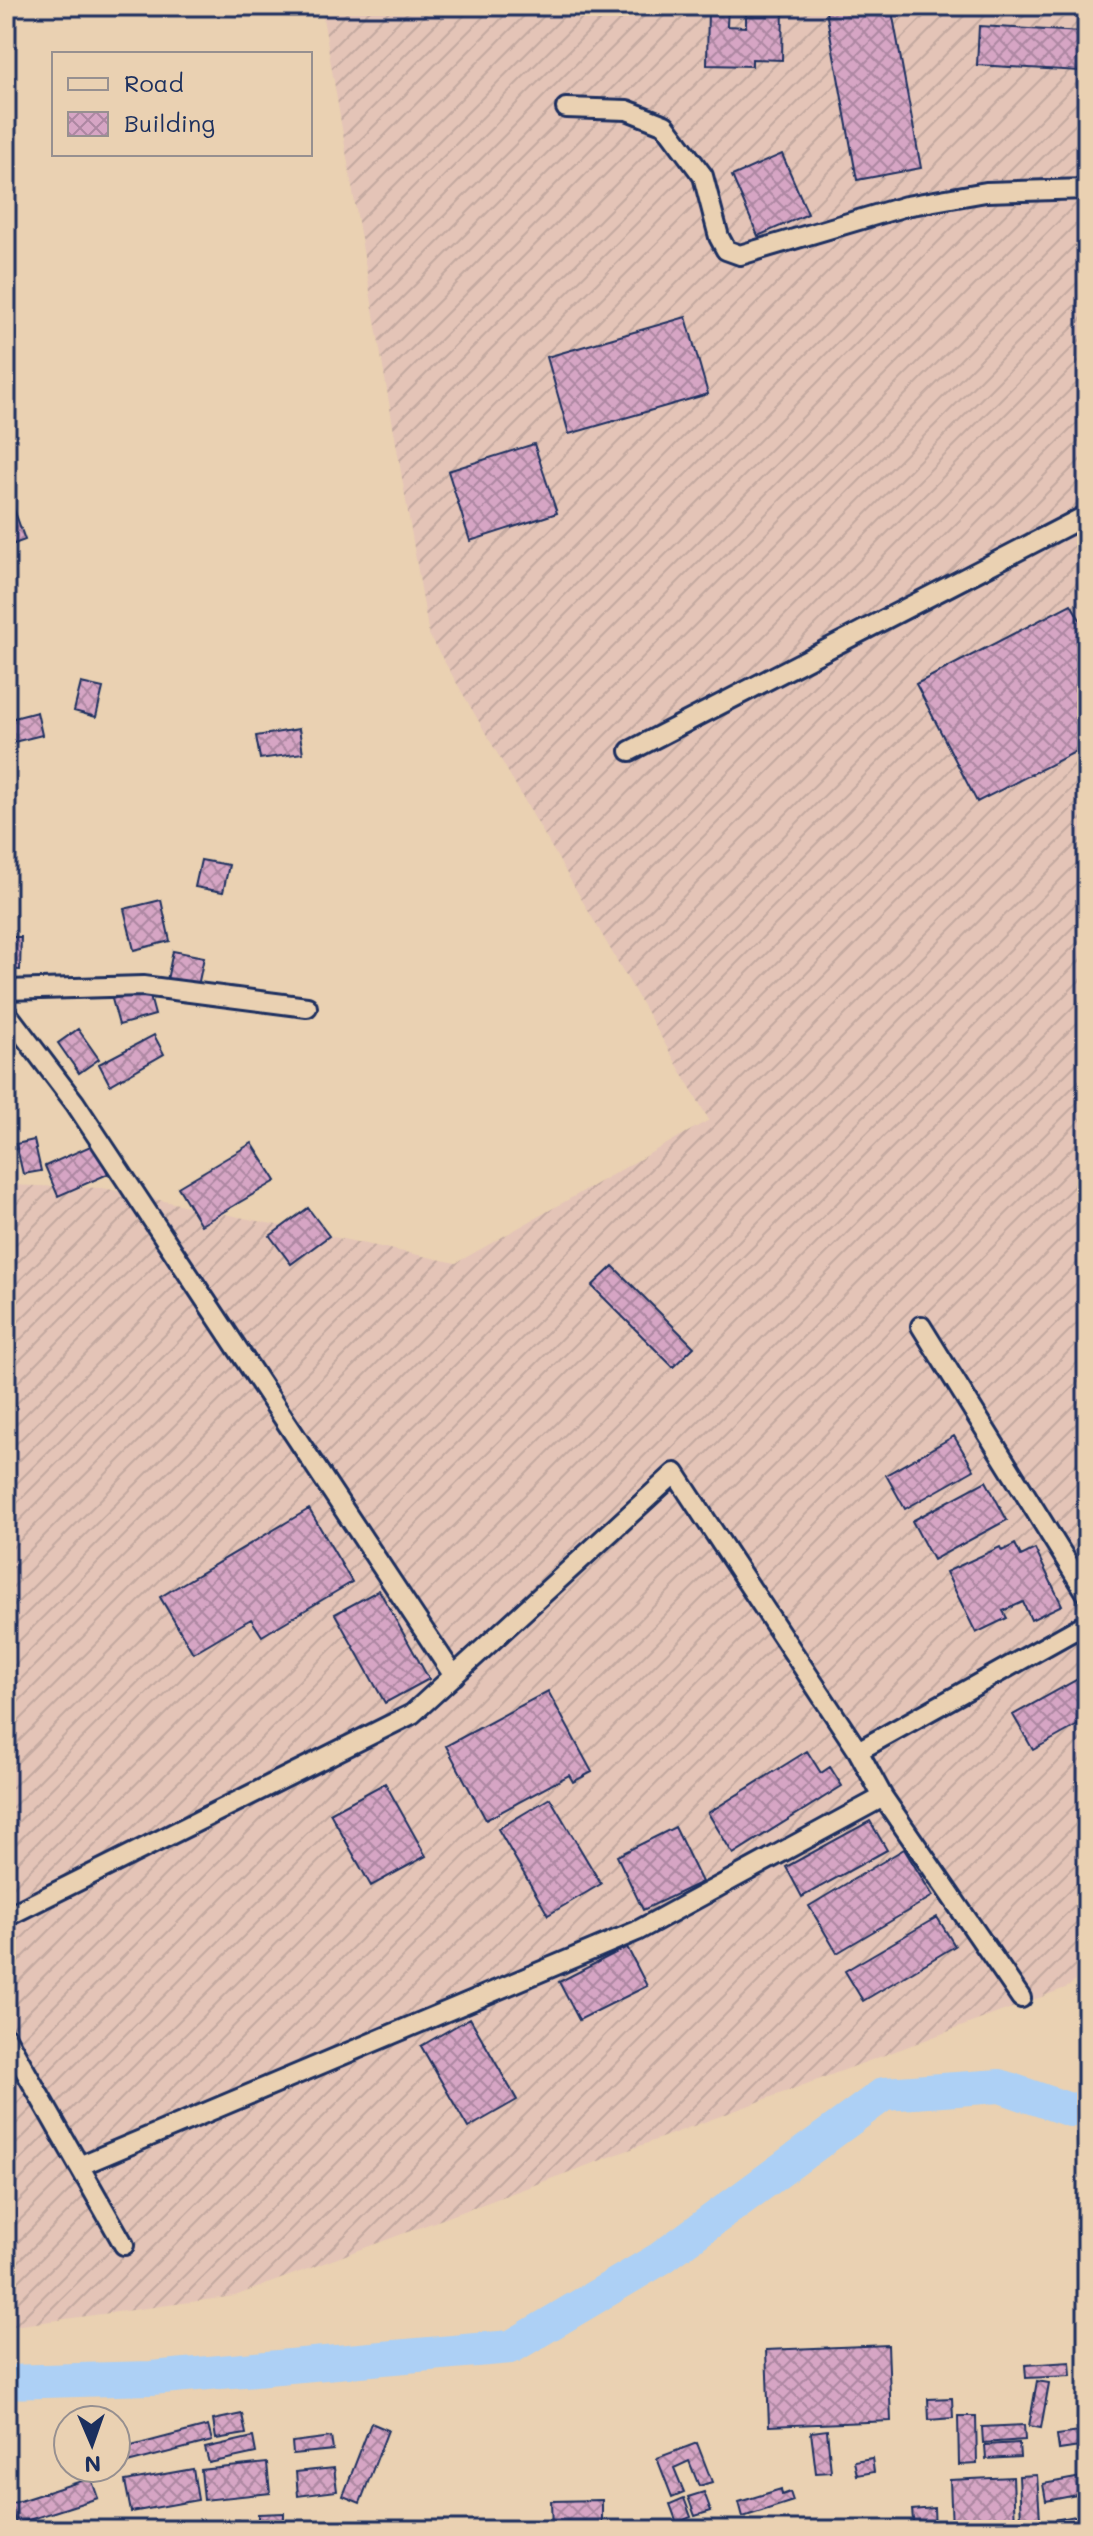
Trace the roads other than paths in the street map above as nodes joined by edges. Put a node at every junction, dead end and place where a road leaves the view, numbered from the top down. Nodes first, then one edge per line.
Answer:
1 (566, 108) dead end
2 (1087, 189) edge
3 (1087, 515) edge
4 (630, 751) dead end
5 (6, 990) edge
6 (307, 1007) dead end
7 (6, 1012) edge
8 (921, 1326) dead end
9 (1087, 1594) edge
10 (1087, 1623) edge
11 (454, 1676) junction
12 (858, 1751) junction
13 (883, 1797) junction
14 (6, 1917) edge
15 (1021, 1998) dead end
16 (6, 2037) edge
17 (79, 2166) junction
18 (124, 2245) dead end

1 - 2 street
3 - 4 street
5 - 6 street
7 - 11 street
8 - 9 street
10 - 12 street
11 - 12 street
11 - 14 street
12 - 13 street
13 - 15 street
13 - 17 street
16 - 17 street
17 - 18 street

